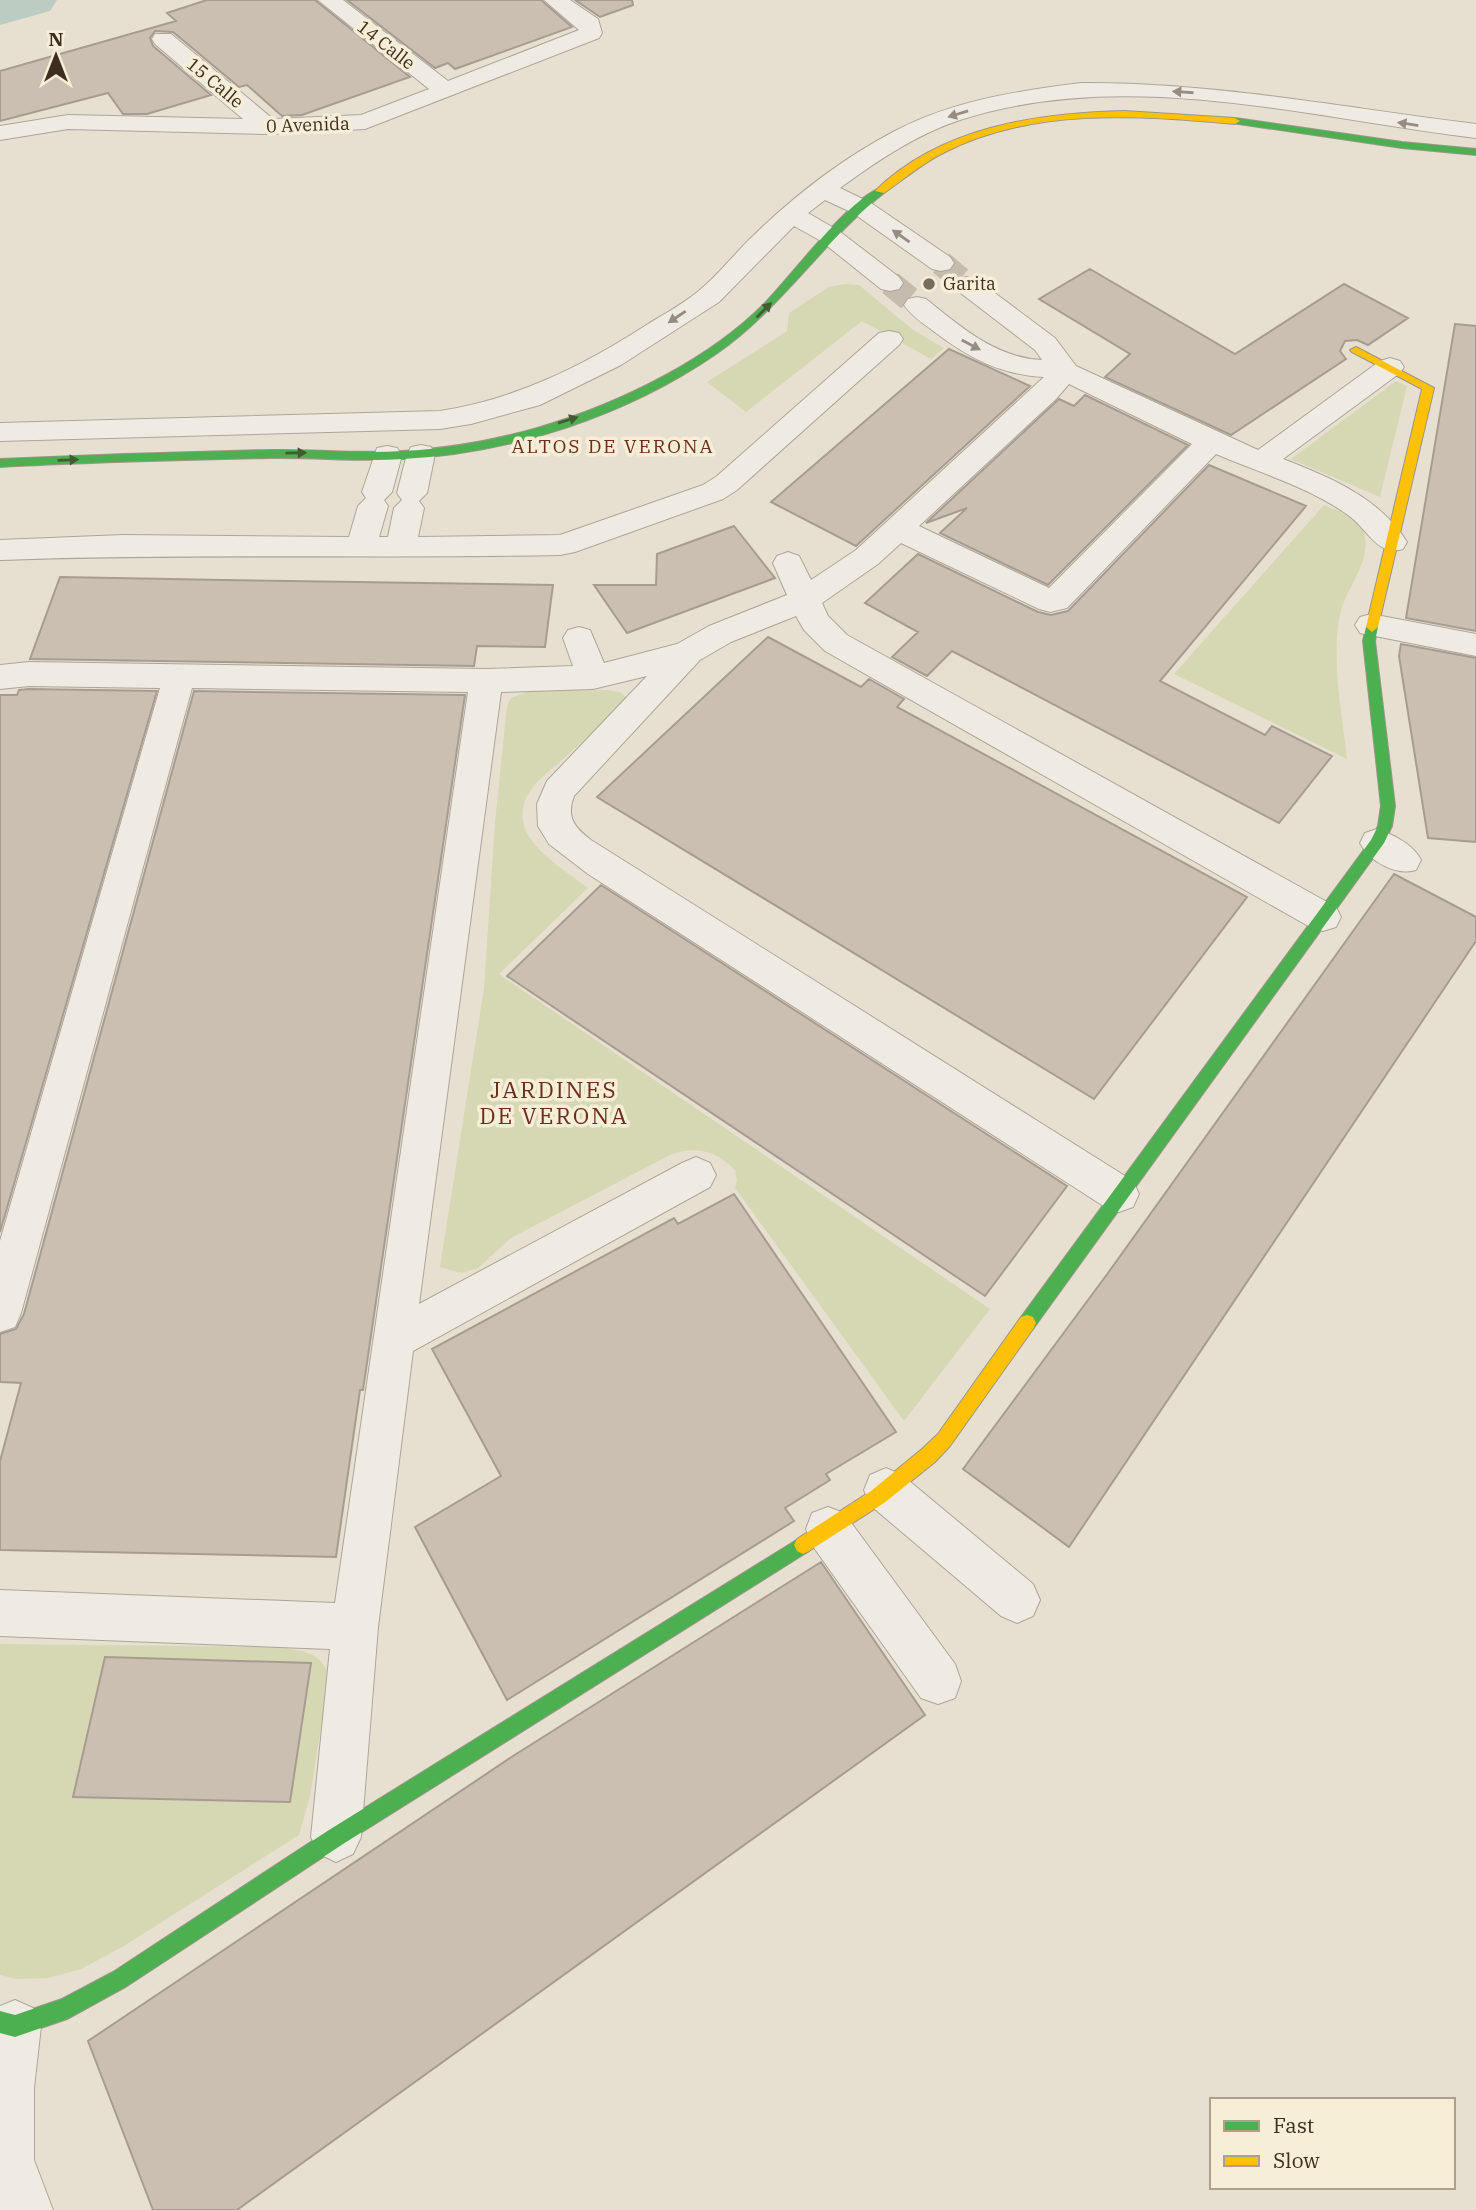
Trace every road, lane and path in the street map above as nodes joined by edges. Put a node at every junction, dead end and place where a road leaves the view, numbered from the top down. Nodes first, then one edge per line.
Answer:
1 (329, 0) edge
2 (555, 0) edge
3 (163, 39) dead end
4 (444, 89) junction
5 (267, 127) junction
6 (1476, 131) edge
7 (0, 133) edge
8 (1476, 152) edge
9 (825, 190) junction
10 (862, 208) junction
11 (793, 215) junction
12 (830, 236) junction
13 (941, 263) tunnel mouth
14 (890, 283) tunnel mouth
15 (967, 285) tunnel mouth
16 (917, 305) tunnel mouth
17 (889, 340) dead end
18 (1356, 350) dead end
19 (1390, 367) junction
20 (1065, 371) junction
21 (397, 421) junction
22 (0, 432) edge
23 (1212, 441) junction
24 (403, 455) junction
25 (1262, 461) junction
26 (0, 463) edge
27 (896, 528) junction
28 (1391, 542) junction
29 (361, 548) junction
30 (401, 548) junction
31 (0, 550) edge
32 (788, 564) dead end
33 (803, 601) junction
34 (1371, 625) junction
35 (579, 638) dead end
36 (1476, 645) edge
37 (688, 652) junction
38 (2, 666) edge
39 (179, 677) junction
40 (593, 677) junction
41 (486, 681) junction
42 (1323, 917) junction
43 (696, 1175) dead end
44 (1119, 1194) junction
45 (0, 1313) edge
46 (393, 1340) junction
47 (886, 1490) junction
48 (828, 1529) junction
49 (1017, 1600) dead end
50 (0, 1613) edge
51 (355, 1627) junction
52 (938, 1681) dead end
53 (336, 1837) junction
54 (8, 2024) edge
55 (4, 2164) edge
56 (26, 2210) edge

1 - 4 street, 14 Calle
2 - 4 street, 0 Avenida
3 - 5 street, 15 Calle
4 - 5 street, 0 Avenida
5 - 7 street, 0 Avenida
6 -> 9 street
8 - 10 street
9 - 10 street
9 - 11 street
10 - 12 street
13 -> 10 street
11 - 12 street
11 -> 21 street
12 - 14 street
24 -> 12 street
15 - 20 street
16 -> 20 street
17 - 30 street
18 - 19 street
19 - 25 street
19 - 28 street
20 - 23 street
20 - 27 street
21 - 22 street
21 - 24 street
23 - 25 street
23 - 27 street
26 -> 24 street
24 - 29 street
24 - 30 street
25 - 28 street
27 - 33 street
28 - 34 street
29 - 30 street
29 - 31 street
32 - 33 street
33 - 37 street
33 - 42 street
34 - 36 street
34 - 42 street
35 - 40 street
37 - 40 street
37 - 44 street
38 - 39 street
39 - 41 street
39 - 45 street
40 - 41 street
41 - 46 street
42 - 44 street
43 - 46 street
44 - 47 street
46 - 51 street
47 - 48 street
47 - 49 street
48 - 52 street
48 - 53 street
50 - 51 street
51 - 53 street
53 - 54 street
54 - 55 street
55 - 56 street

